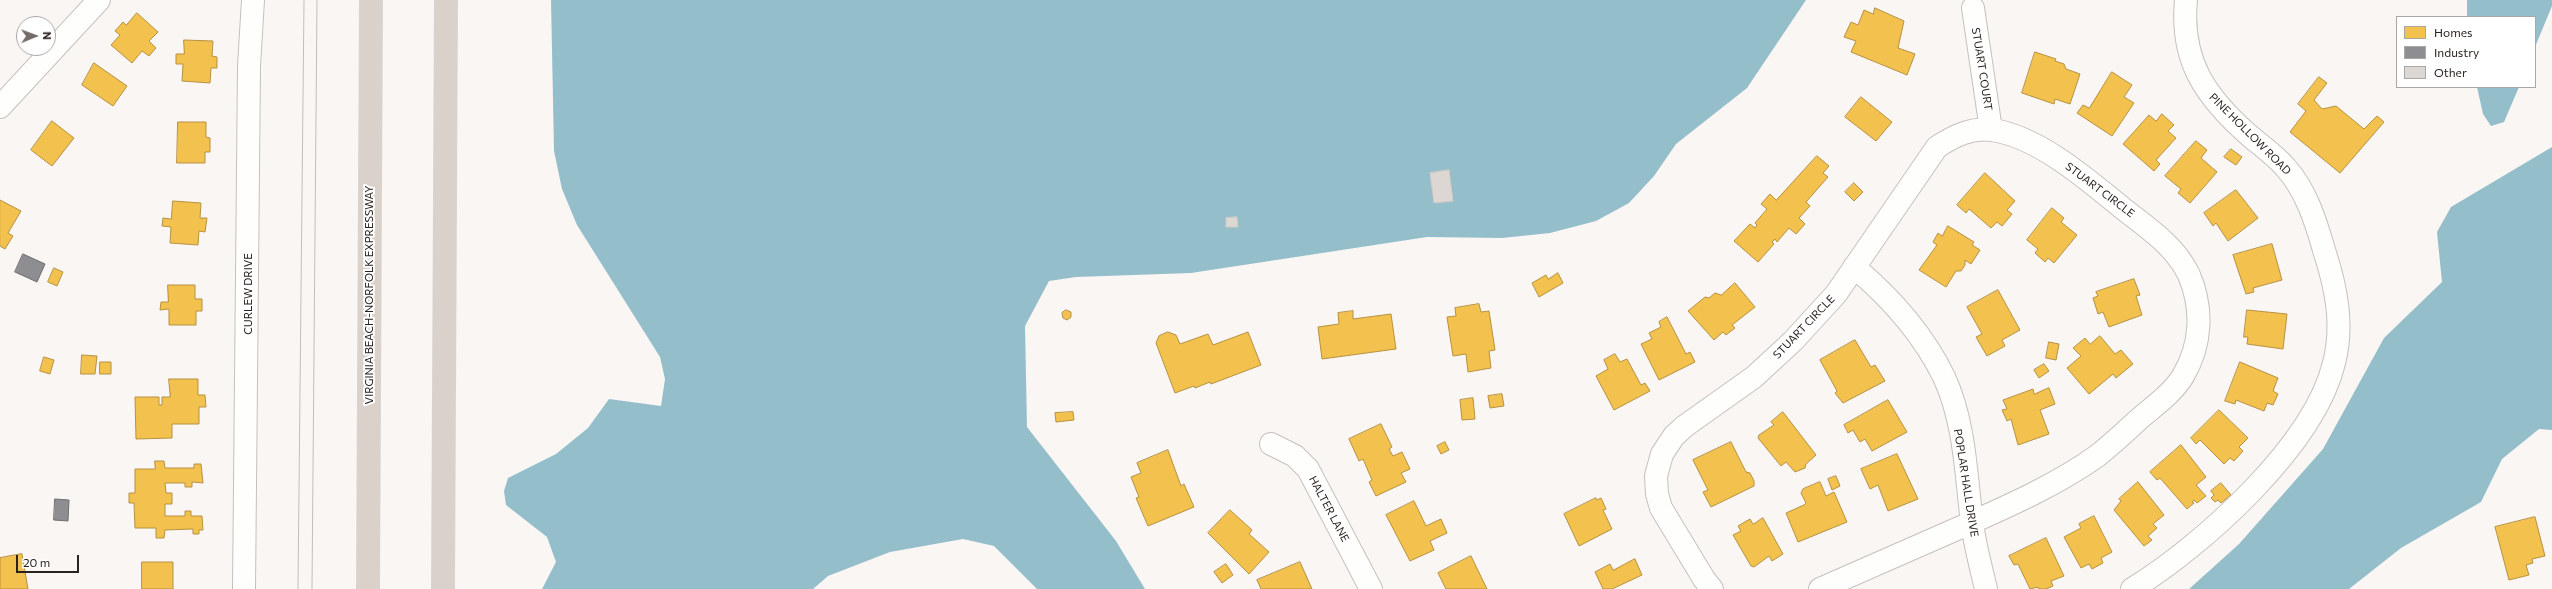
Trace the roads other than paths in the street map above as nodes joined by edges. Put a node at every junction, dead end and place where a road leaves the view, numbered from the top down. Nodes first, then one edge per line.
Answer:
1 (99, 0) edge
2 (253, 0) edge
3 (371, 0) edge
4 (446, 0) edge
5 (2186, 0) edge
6 (1973, 8) dead end
7 (0, 107) edge
8 (1991, 130) junction
9 (1854, 267) junction
10 (1271, 444) dead end
11 (1972, 522) junction
12 (244, 589) edge
13 (368, 589) edge
14 (443, 589) edge
15 (1371, 589) edge
16 (1712, 589) edge
17 (1820, 589) edge
18 (1986, 589) edge
19 (2132, 589) edge

1 - 7 street
2 - 12 street, CURLEW DRIVE
3 - 13 highway, VIRGINIA BEACH-NORFOLK EXPRESSWAY
4 - 14 highway
5 - 19 street, PINE HOLLOW ROAD
6 - 8 street, STUART COURT
8 - 9 street, STUART CIRCLE
8 - 11 street, STUART CIRCLE
9 - 11 street, POPLAR HALL DRIVE
9 - 16 street, STUART CIRCLE
10 - 15 street, HALTER LANE
11 - 17 street, STUART CIRCLE
11 - 18 street, POPLAR HALL DRIVE

